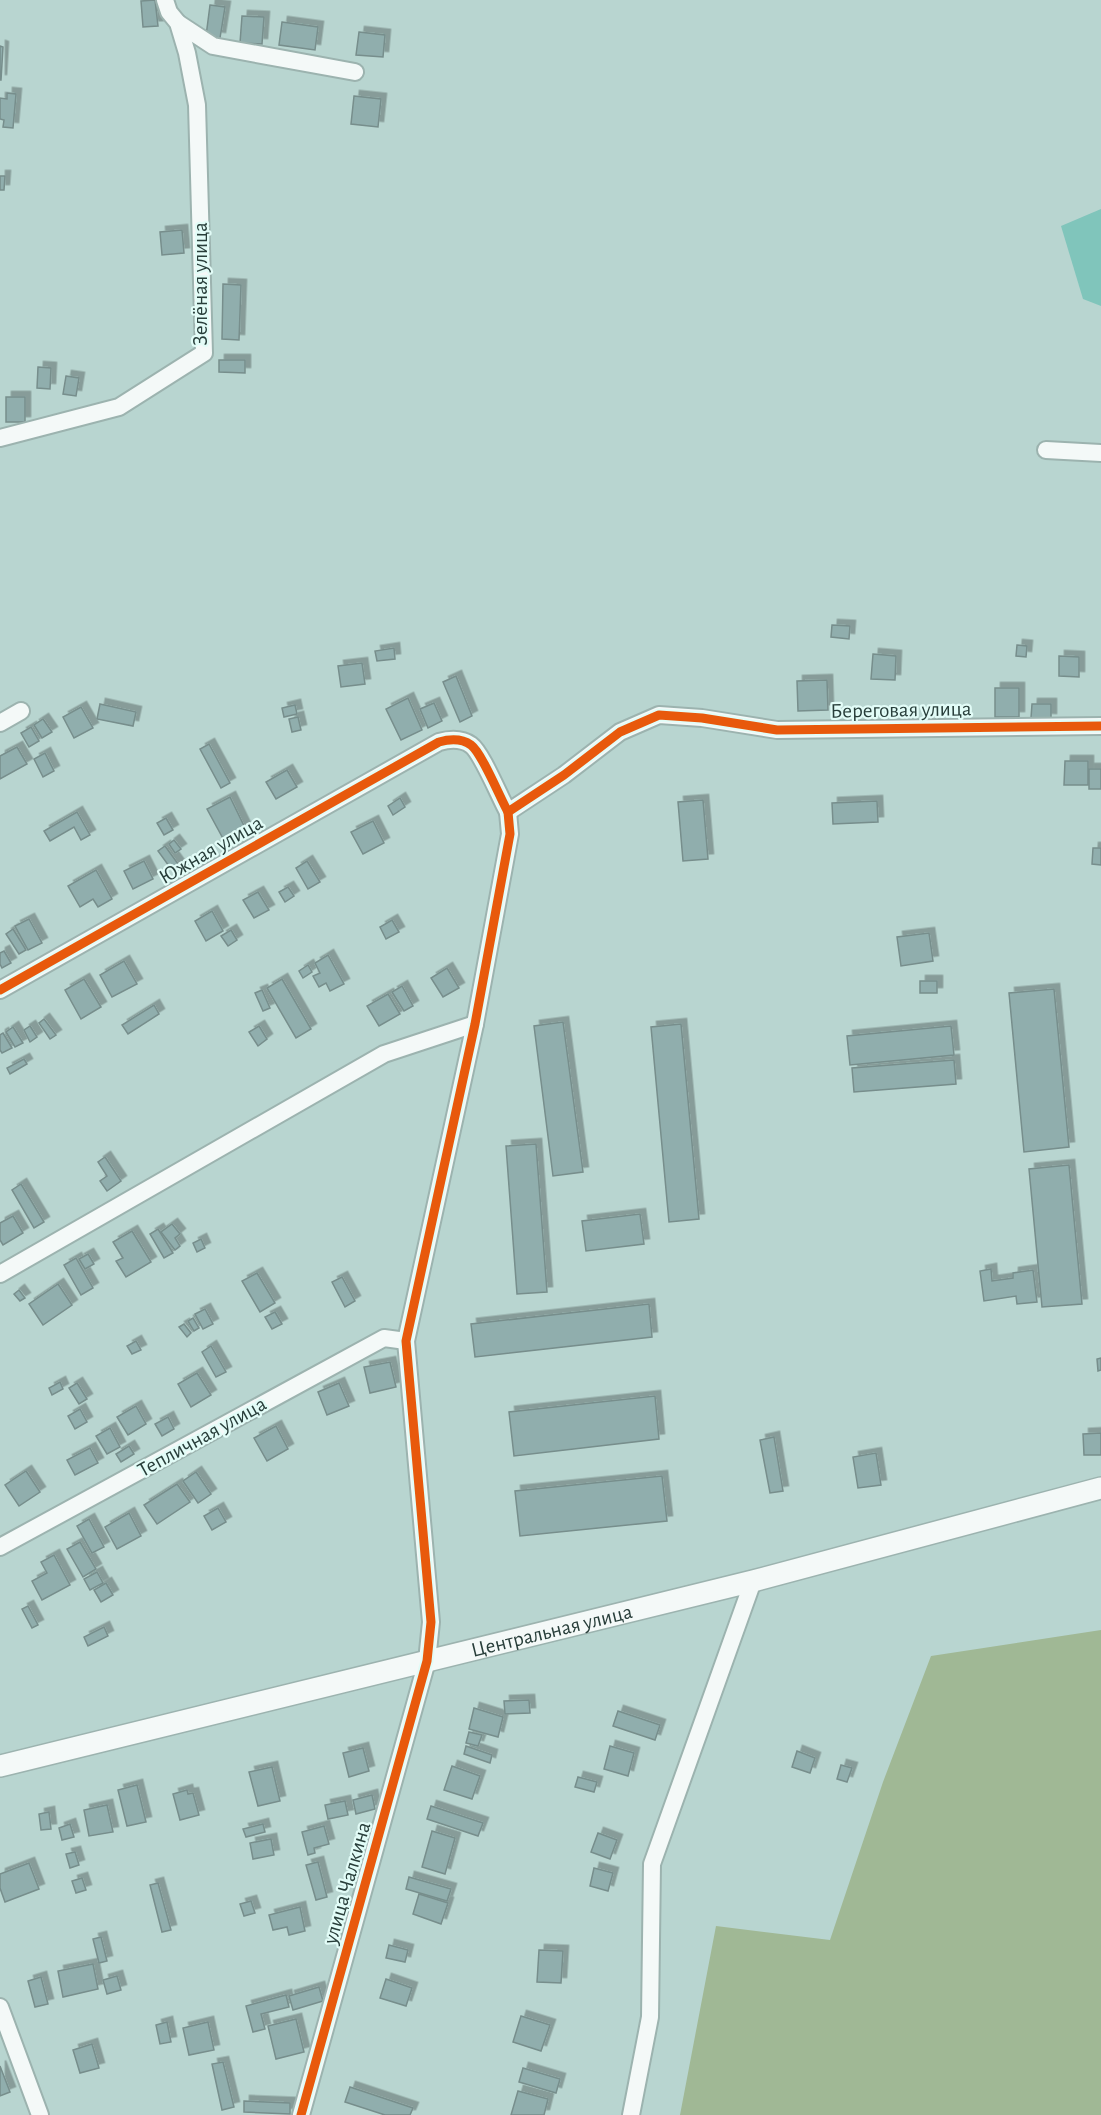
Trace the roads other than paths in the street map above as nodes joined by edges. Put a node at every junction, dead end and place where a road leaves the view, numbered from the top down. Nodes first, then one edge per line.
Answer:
1 (165, 0) edge
2 (178, 23) junction
3 (355, 72) dead end
4 (0, 438) edge
5 (1046, 450) dead end
6 (1101, 453) edge
7 (21, 711) dead end
8 (0, 723) edge
9 (1101, 726) edge
10 (508, 812) junction
11 (0, 990) edge
12 (475, 1024) junction
13 (0, 1274) edge
14 (406, 1341) junction
15 (1101, 1488) edge
16 (0, 1547) edge
17 (753, 1581) junction
18 (427, 1662) junction
19 (0, 1766) edge
20 (0, 2007) edge
21 (40, 2115) edge
22 (301, 2115) edge
23 (631, 2115) edge

1 - 2 street, Зелёная улица
2 - 3 street
2 - 4 street, Зелёная улица
5 - 6 street
7 - 8 street
9 - 10 street, Береговая улица
10 - 11 street, Южная улица
10 - 12 street, улица Чалкина
12 - 13 street
12 - 14 street, улица Чалкина
14 - 16 street, Тепличная улица
14 - 18 street, улица Чалкина
15 - 17 street, Центральная улица
17 - 18 street, Центральная улица
17 - 23 street
18 - 19 street, Центральная улица
18 - 22 street, улица Чалкина
20 - 21 street

